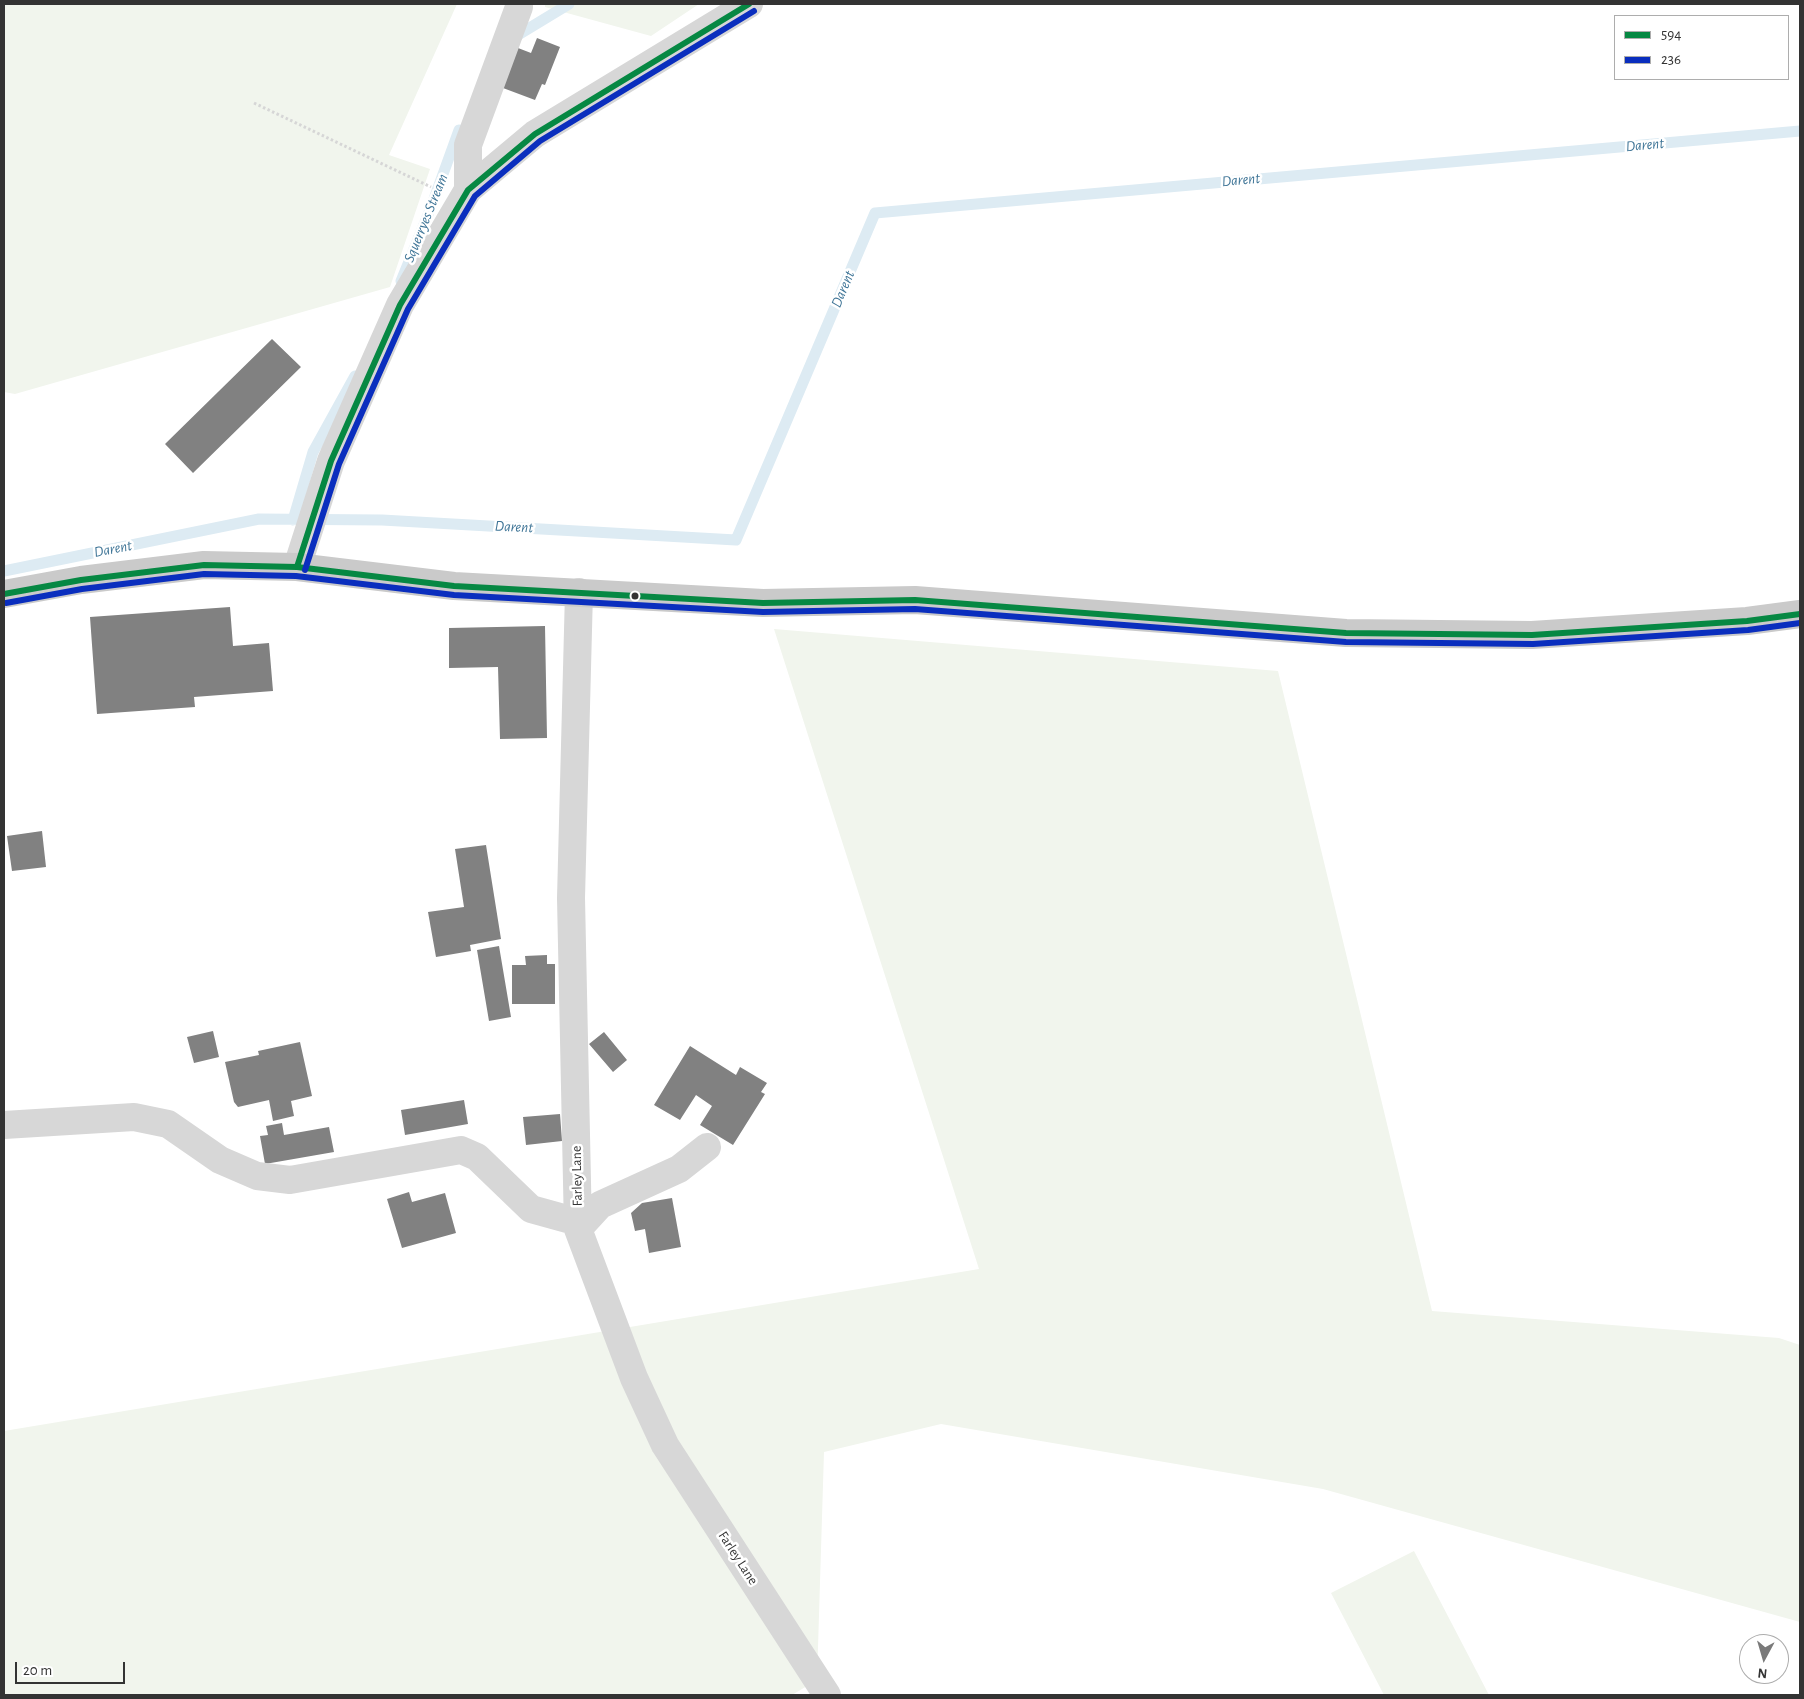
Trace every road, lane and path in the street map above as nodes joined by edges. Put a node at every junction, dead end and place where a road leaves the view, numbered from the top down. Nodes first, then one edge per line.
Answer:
1 (519, 4) edge
2 (749, 4) edge
3 (254, 103) dead end
4 (464, 195) junction
5 (301, 555) junction
6 (579, 592) junction
7 (4, 594) edge
8 (1800, 614) edge
9 (4, 1125) edge
10 (707, 1147) dead end
11 (578, 1226) junction
12 (827, 1695) edge

1 - 4 street
2 - 4 street
3 - 4 path
4 - 5 street
5 - 6 main road
5 - 7 main road
6 - 8 main road
6 - 11 street, Farley Lane
9 - 11 street
10 - 11 street
11 - 12 street, Farley Lane

